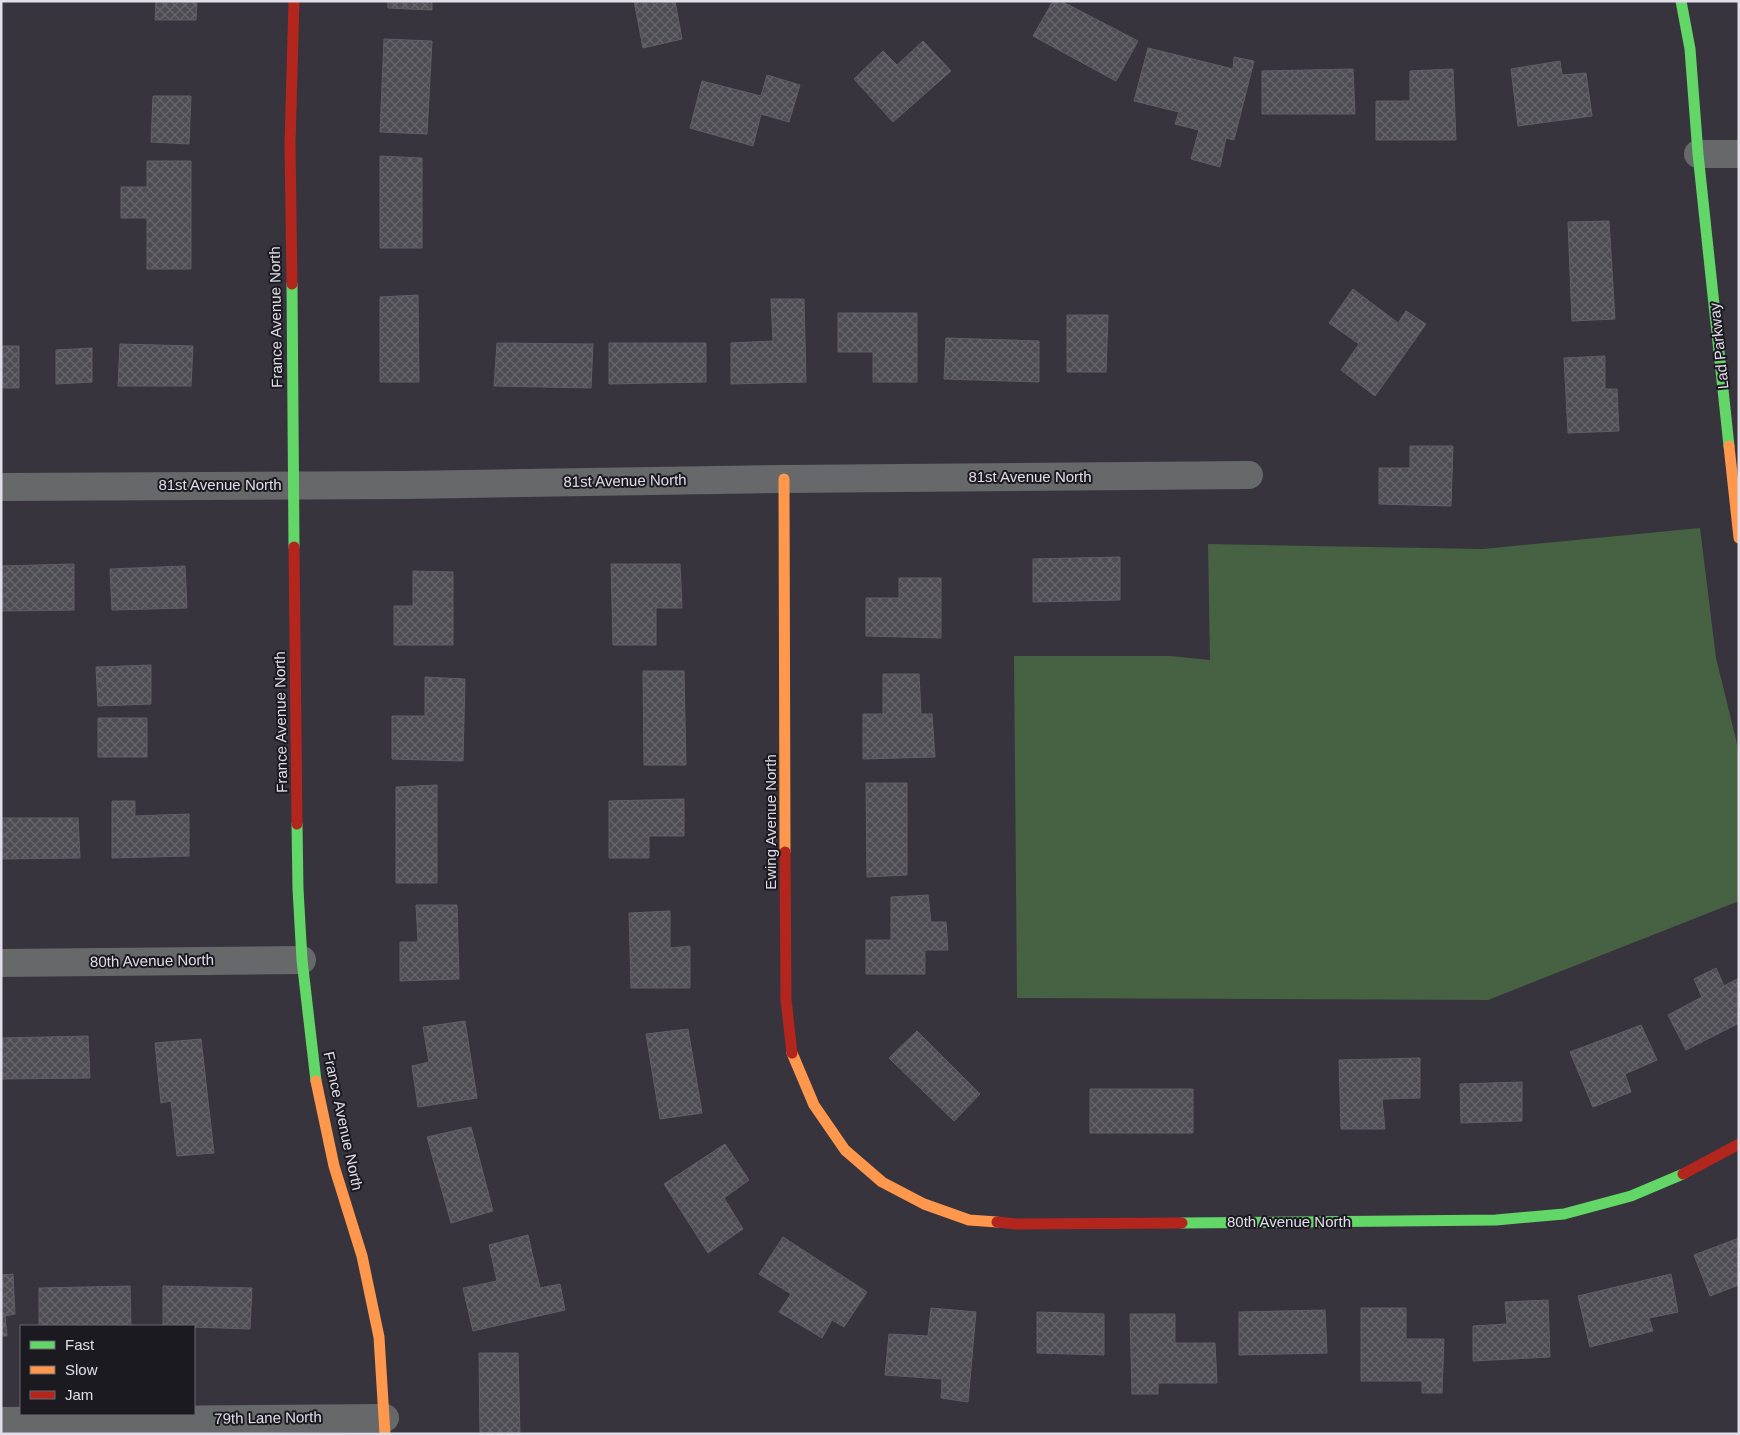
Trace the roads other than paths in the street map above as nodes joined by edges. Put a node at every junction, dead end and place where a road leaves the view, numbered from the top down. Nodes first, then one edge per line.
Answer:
1 (294, 1) edge
2 (1681, 1) edge
3 (1698, 154) junction
4 (1739, 154) edge
5 (1249, 475) dead end
6 (784, 479) junction
7 (292, 485) junction
8 (1, 487) edge
9 (1739, 538) edge
10 (302, 960) junction
11 (1, 963) edge
12 (1739, 1144) edge
13 (845, 1150) joint
14 (1, 1421) edge
15 (385, 1426) edge

1 - 7 street, France Avenue North
2 - 3 street, Lad Parkway
3 - 4 street
3 - 9 street, Lad Parkway
5 - 6 street, 81st Avenue North
6 - 7 street, 81st Avenue North
6 - 13 street, Ewing Avenue North
7 - 8 street, 81st Avenue North
7 - 10 street, France Avenue North
10 - 11 street, 80th Avenue North
10 - 15 street, France Avenue North
12 - 13 street, 80th Avenue North
14 - 15 street, 79th Lane North

